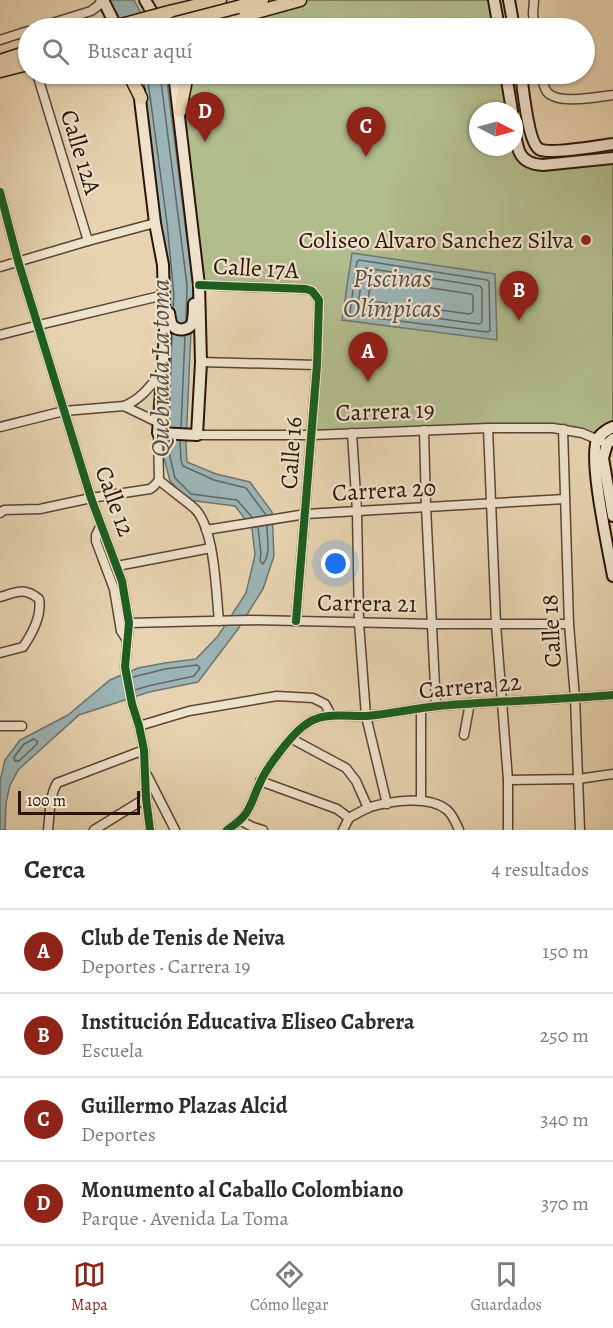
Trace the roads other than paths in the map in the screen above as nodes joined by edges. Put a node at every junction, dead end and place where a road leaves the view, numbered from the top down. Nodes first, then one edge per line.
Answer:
1 (102, 0) edge
2 (146, 0) edge
3 (220, 0) edge
4 (262, 0) edge
5 (300, 0) edge
6 (494, 0) edge
7 (509, 0) edge
8 (534, 0) edge
9 (69, 18) edge
10 (112, 18) edge
11 (147, 18) edge
12 (154, 18) edge
13 (197, 18) edge
14 (238, 18) edge
15 (497, 18) edge
16 (512, 18) edge
17 (534, 18) edge
18 (18, 34) edge
19 (0, 40) edge
20 (18, 66) edge
21 (0, 71) edge
22 (40, 84) edge
23 (134, 84) edge
24 (138, 84) edge
25 (176, 84) edge
26 (185, 84) edge
27 (508, 84) edge
28 (522, 84) edge
29 (544, 84) edge
30 (613, 95) edge
31 (141, 98) junction
32 (511, 102) edge
33 (180, 111) junction
34 (613, 144) edge
35 (521, 156) edge
36 (613, 158) edge
37 (0, 192) edge
38 (155, 223) junction
39 (88, 241) junction
40 (18, 261) junction
41 (163, 265) junction
42 (0, 267) edge
43 (196, 267) junction
44 (199, 285) junction
45 (312, 291) joint
46 (164, 295) junction
47 (39, 325) junction
48 (0, 335) edge
49 (201, 362) junction
50 (317, 365) junction
51 (163, 370) junction
52 (124, 406) junction
53 (64, 411) junction
54 (0, 427) edge
55 (613, 427) edge
56 (488, 428) junction
57 (563, 429) junction
58 (160, 430) junction
59 (424, 430) junction
60 (352, 433) junction
61 (194, 435) junction
62 (312, 435) junction
63 (606, 441) edge
64 (159, 480) junction
65 (91, 498) junction
66 (565, 499) junction
67 (492, 503) junction
68 (426, 507) junction
69 (357, 511) junction
70 (0, 513) edge
71 (306, 514) junction
72 (613, 516) edge
73 (102, 525) junction
74 (206, 530) junction
75 (211, 548) junction
76 (117, 566) junction
77 (613, 576) edge
78 (0, 597) edge
79 (222, 621) junction
80 (296, 621) junction
81 (129, 623) junction
82 (359, 623) junction
83 (432, 624) junction
84 (496, 624) junction
85 (569, 624) junction
86 (127, 640) junction
87 (0, 653) edge
88 (613, 695) edge
89 (575, 698) junction
90 (501, 702) junction
91 (470, 704) junction
92 (436, 706) junction
93 (421, 709) junction
94 (331, 715) junction
95 (366, 716) junction
96 (0, 726) edge
97 (22, 726) dead end
98 (139, 726) junction
99 (464, 735) dead end
100 (292, 739) junction
101 (144, 750) junction
102 (145, 772) junction
103 (613, 774) edge
104 (578, 779) junction
105 (508, 780) junction
106 (260, 781) junction
107 (146, 798) junction
108 (421, 800) junction
109 (387, 804) junction
110 (368, 808) junction
111 (349, 818) junction
112 (241, 820) junction
113 (97, 829) edge
114 (48, 830) edge
115 (150, 830) edge
116 (175, 830) edge
117 (227, 830) edge
118 (263, 830) edge
119 (343, 830) edge
120 (459, 830) edge
121 (508, 830) edge
122 (580, 830) edge

1 - 9 street
1 - 10 main road
2 - 12 main road
3 - 11 main road, bridge
4 - 13 main road, bridge
5 - 14 main road
6 - 15 main road
7 - 16 main road
8 - 17 street
18 - 19 street
20 - 21 main road
22 - 39 street, Calle 12A
23 - 31 main road
24 - 31 main road
25 - 33 main road
26 - 33 main road
27 - 32 main road
28 - 34 main road
29 - 30 street
31 - 38 main road
33 - 43 main road
35 - 36 main road
37 - 40 street, Calle 12
38 - 39 street
38 - 41 main road
39 - 40 street
40 - 42 street
40 - 47 street, Calle 12
41 - 43 main road
41 - 46 main road
43 - 44 main road
44 - 45 street, Calle 17A
44 - 49 main road
45 - 50 street, Calle 16
46 - 47 street
46 - 51 main road
47 - 48 street
47 - 53 street, Calle 12
49 - 50 street
49 - 61 main road
50 - 62 street, Calle 16
51 - 52 street
51 - 58 main road
52 - 53 street
52 - 58 street, Carrera 19
53 - 54 street
53 - 65 street, Calle 12
55 - 63 main road
56 - 57 street, Carrera 19
56 - 59 street, Carrera 19
56 - 67 street
57 - 63 street, Carrera 19
57 - 66 street, Calle 18
58 - 61 main road, Carrera 19
58 - 64 street
59 - 60 street, Carrera 19
59 - 68 street
60 - 62 street, Carrera 19
60 - 69 street
61 - 62 street, Carrera 19
62 - 71 street, Calle 16
63 - 72 main road
63 - 77 main road
64 - 65 street
64 - 74 street
65 - 70 street
65 - 73 street, Calle 12
66 - 67 street, Carrera 20
66 - 85 street, Calle 18
67 - 68 street, Carrera 20
67 - 84 street
68 - 69 street, Carrera 20
68 - 83 street
69 - 71 street, Carrera 20
69 - 82 street
71 - 74 street, Carrera 20
71 - 80 street, Calle 16
73 - 76 street, Calle 12
73 - 86 street
74 - 75 street
75 - 76 street
75 - 79 street
76 - 81 street, Calle 12
78 - 87 street
79 - 80 street, Carrera 21
79 - 81 street, Carrera 21
80 - 82 street, Carrera 21
81 - 86 street, Calle 12
82 - 83 street, Carrera 21
82 - 95 street
83 - 84 street, Carrera 21
83 - 92 street
84 - 85 street, Carrera 21
84 - 90 street
85 - 89 street, Calle 18
86 - 98 street, Calle 12
88 - 89 street, Carrera 22
89 - 90 street, Carrera 22
89 - 104 street, Calle 18
90 - 91 street, Carrera 22
90 - 105 street
91 - 92 street, Carrera 22
91 - 99 street
92 - 93 street, Carrera 22
93 - 95 street, Carrera 22
93 - 108 street
94 - 95 street, Carrera 22
94 - 98 street
94 - 100 street
95 - 109 street
96 - 97 street
98 - 101 street, Calle 12
100 - 106 street
100 - 110 street
101 - 102 street, Calle 12
101 - 114 street
102 - 107 street, Calle 12
102 - 116 street
103 - 104 street
104 - 105 street
104 - 122 street, Calle 18
105 - 121 street
106 - 111 street
106 - 112 street
107 - 113 street
107 - 115 street, Calle 12
108 - 109 street
108 - 120 street
109 - 110 street
110 - 111 street
111 - 119 street
112 - 117 street
112 - 118 street

